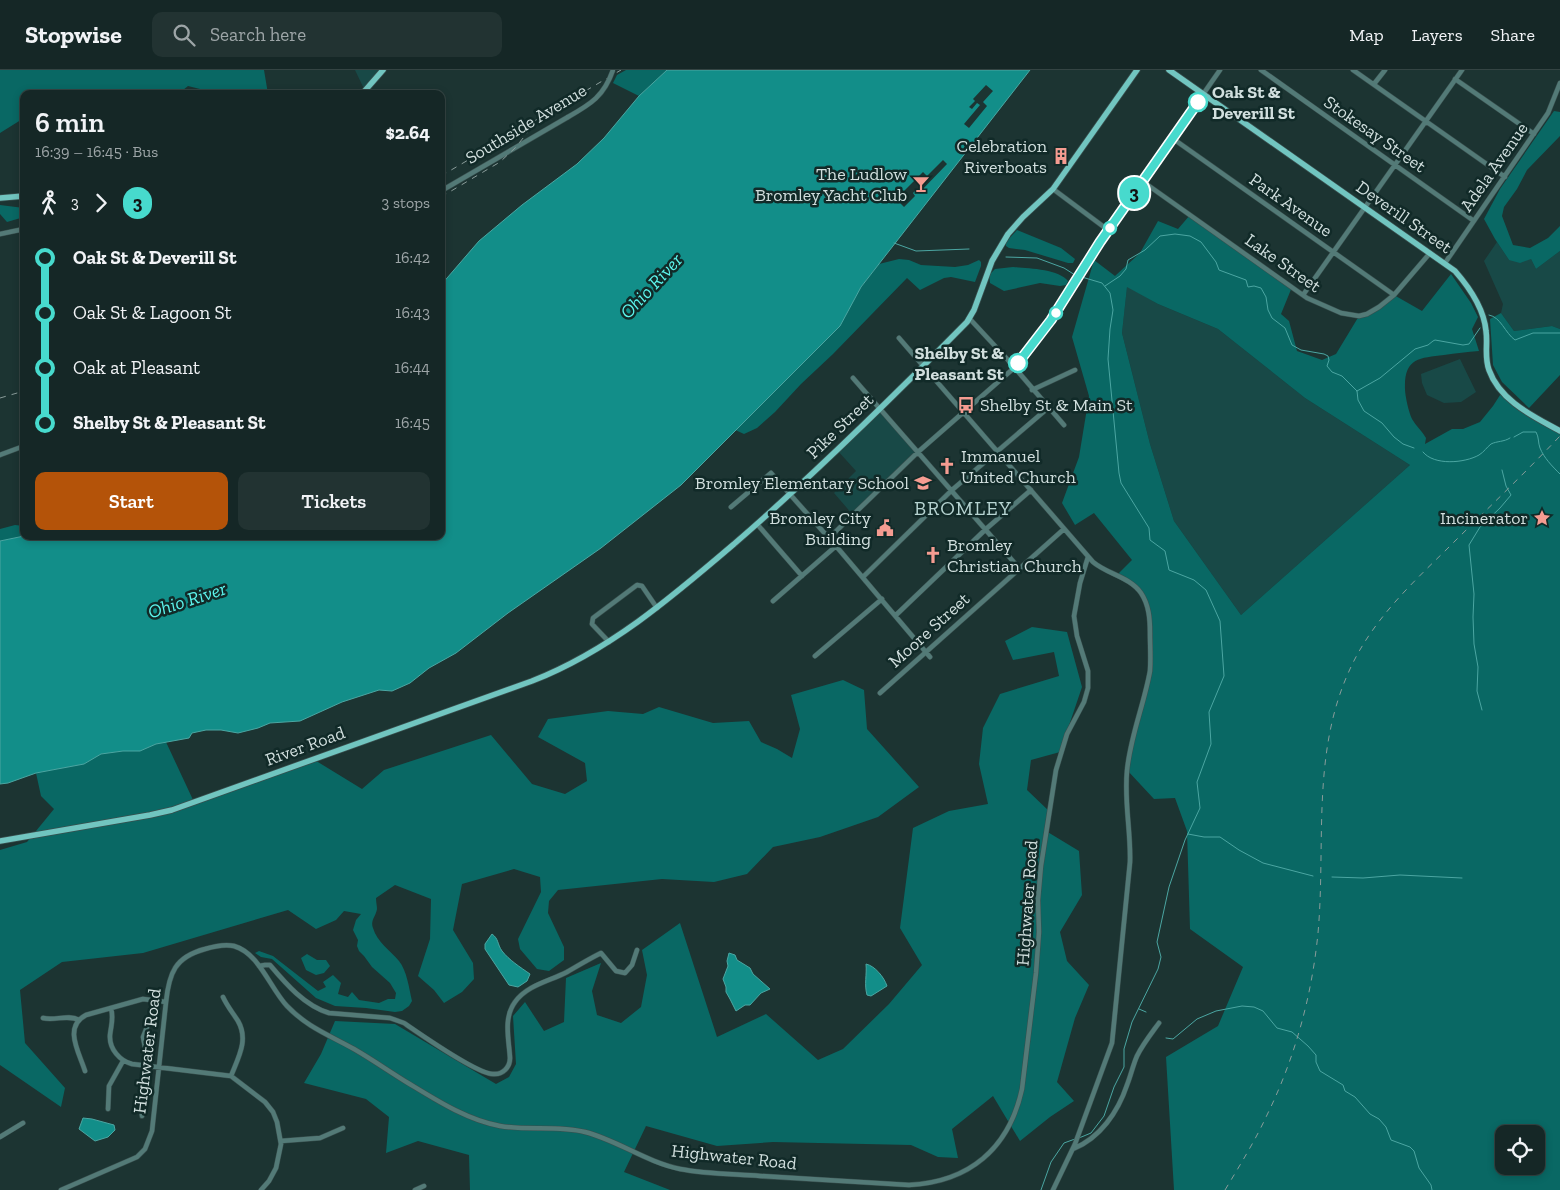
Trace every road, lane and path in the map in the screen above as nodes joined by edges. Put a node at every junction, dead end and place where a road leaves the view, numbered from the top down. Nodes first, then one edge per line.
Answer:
1 (383, 70) edge
2 (613, 70) edge
3 (1137, 70) edge
4 (1170, 70) edge
5 (1220, 70) edge
6 (1261, 70) edge
7 (1354, 70) edge
8 (1385, 70) edge
9 (1462, 70) edge
10 (1455, 79) junction
11 (1560, 83) edge
12 (1374, 84) junction
13 (366, 90) edge
14 (1203, 94) junction
15 (1426, 121) junction
16 (1534, 134) junction
17 (1172, 138) junction
18 (1395, 164) junction
19 (1505, 177) junction
20 (1142, 181) junction
21 (445, 189) edge
22 (1053, 189) junction
23 (20, 196) edge
24 (0, 198) edge
25 (1365, 208) junction
26 (1474, 221) junction
27 (20, 230) edge
28 (1108, 230) junction
29 (0, 234) edge
30 (1333, 252) junction
31 (1430, 253) junction
32 (1445, 263) junction
33 (1303, 295) junction
34 (1394, 295) junction
35 (969, 318) junction
36 (899, 338) dead end
37 (924, 365) junction
38 (1014, 368) junction
39 (1075, 370) dead end
40 (853, 378) dead end
41 (1032, 390) junction
42 (880, 408) junction
43 (1048, 408) junction
44 (964, 412) junction
45 (1064, 425) dead end
46 (1560, 431) edge
47 (20, 448) edge
48 (997, 451) junction
49 (918, 452) junction
50 (0, 455) edge
51 (952, 490) junction
52 (1031, 490) junction
53 (791, 494) junction
54 (731, 507) dead end
55 (758, 524) junction
56 (1064, 529) junction
57 (986, 530) junction
58 (829, 538) junction
59 (836, 546) junction
60 (1088, 557) junction
61 (1019, 568) junction
62 (802, 576) junction
63 (862, 577) junction
64 (882, 599) junction
65 (773, 601) dead end
66 (657, 608) junction
67 (896, 615) junction
68 (608, 642) junction
69 (927, 652) junction
70 (815, 656) dead end
71 (930, 657) dead end
72 (880, 693) dead end
73 (0, 841) edge
74 (637, 950) dead end
75 (259, 966) junction
76 (223, 997) dead end
77 (153, 1000) junction
78 (166, 1002) junction
79 (111, 1008) junction
80 (44, 1018) dead end
81 (79, 1020) junction
82 (1159, 1023) dead end
83 (123, 1061) junction
84 (148, 1066) junction
85 (159, 1067) junction
86 (85, 1071) dead end
87 (231, 1076) junction
88 (108, 1109) dead end
89 (142, 1116) dead end
90 (23, 1123) dead end
91 (343, 1128) dead end
92 (0, 1137) edge
93 (281, 1140) junction
94 (1074, 1147) junction
95 (424, 1186) dead end
96 (61, 1190) edge
97 (261, 1190) edge
98 (416, 1190) edge
99 (1053, 1190) edge

1 - 13 main road
2 - 21 street, Southside Avenue, bridge
3 - 22 main road
4 - 14 main road, Deverill Street
5 - 14 street
6 - 18 street, Stokesay Street
7 - 12 street
8 - 12 street
9 - 10 street
10 - 15 street
10 - 16 street
11 - 16 street, Adela Avenue
12 - 15 street
14 - 17 street
14 - 25 main road, Deverill Street
15 - 18 street
15 - 19 street
16 - 19 street, Adela Avenue
17 - 20 street
17 - 30 street, Park Avenue
18 - 25 street
18 - 26 street, Stokesay Street
19 - 26 street, Adela Avenue
20 - 28 street
20 - 33 street, Lake Street
22 - 28 street
22 - 35 main road
23 - 24 main road
25 - 30 street
25 - 31 main road, Deverill Street
26 - 32 street, Adela Avenue
27 - 29 street
28 - 38 street
30 - 33 street
30 - 34 street, Park Avenue
31 - 32 main road, Deverill Street
31 - 34 street, Lake Street
32 - 46 main road, Deverill Street
33 - 34 street, Lake Street
35 - 37 main road, Pike Street
35 - 38 street
36 - 37 street
37 - 42 main road, Pike Street
37 - 44 street
38 - 41 street
38 - 44 street
39 - 41 street
40 - 42 street
41 - 43 street
42 - 49 street
42 - 53 main road, Pike Street
43 - 45 street
43 - 48 street
44 - 48 street
44 - 49 street
47 - 50 street
48 - 51 street
48 - 52 street
49 - 51 street
49 - 58 street
51 - 57 street
51 - 63 street
52 - 56 street
52 - 57 street
53 - 54 street
53 - 55 main road, Pike Street
53 - 58 street
55 - 62 street
55 - 66 main road, Pike Street
56 - 60 street
56 - 61 street, Moore Street
57 - 61 street
57 - 67 street
58 - 59 street
59 - 62 street
59 - 63 street
60 - 75 street, Highwater Road
60 - 94 street
61 - 69 street, Moore Street
62 - 65 street
63 - 64 street
64 - 67 street
64 - 70 street
66 - 68 main road, Pike Street
66 - 68 street
67 - 69 street
68 - 73 main road, River Road
69 - 71 street
69 - 72 street, Moore Street
74 - 75 street
75 - 78 street, Highwater Road
76 - 87 street
77 - 78 street
77 - 79 street
77 - 84 street
78 - 85 street, Highwater Road
79 - 81 street
79 - 83 street
80 - 81 street
81 - 86 street
82 - 94 street
83 - 84 street
83 - 88 street
84 - 85 street
84 - 89 street
85 - 87 street
85 - 96 street, Highwater Road
87 - 93 street
90 - 92 street
91 - 93 street
93 - 97 street
94 - 99 street
95 - 98 street

